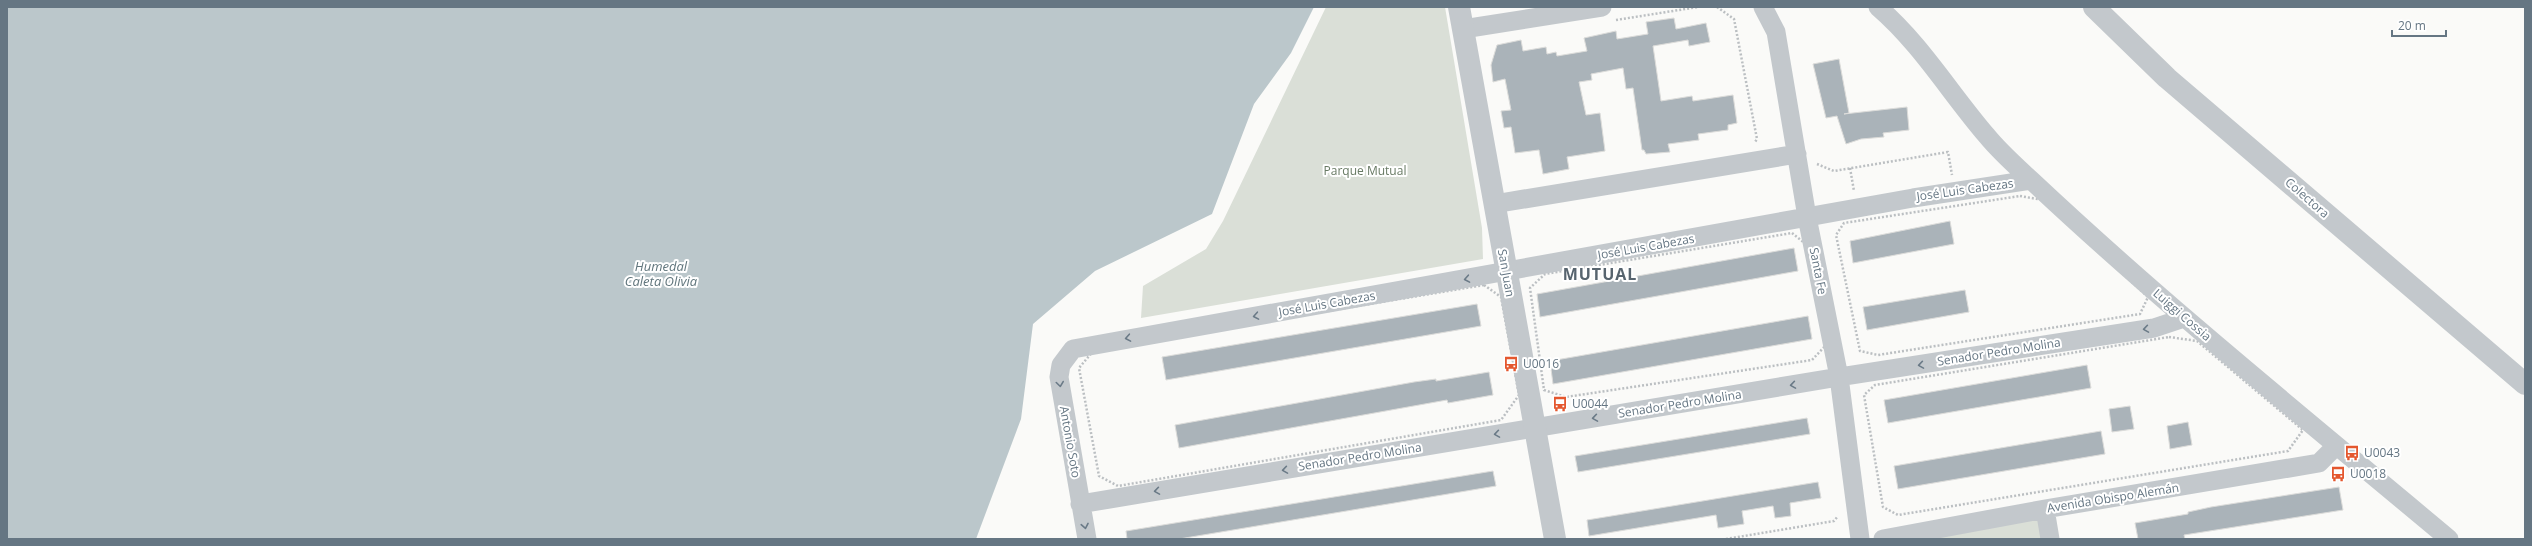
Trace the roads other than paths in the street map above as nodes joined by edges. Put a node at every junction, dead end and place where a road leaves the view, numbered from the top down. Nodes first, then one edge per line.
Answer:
1 (1459, 7) edge
2 (1763, 7) edge
3 (1878, 7) edge
4 (2094, 7) edge
5 (1608, 14) edge
6 (1463, 29) junction
7 (1797, 154) junction
8 (2031, 180) junction
9 (1494, 204) junction
10 (1807, 217) junction
11 (1506, 273) junction
12 (2184, 318) junction
13 (1073, 349) joint
14 (1839, 378) junction
15 (2525, 384) edge
16 (1535, 428) junction
17 (2336, 446) junction
18 (1080, 504) junction
19 (2045, 509) junction
20 (1087, 539) edge
21 (1556, 539) edge
22 (1860, 539) edge
23 (1883, 539) edge
24 (2050, 539) edge
25 (2449, 539) edge

1 - 6 street, San Juan
2 - 7 street, Santa Fe
3 - 8 street, Luiggi Cossia
4 - 15 street, Colectora
5 - 6 street
6 - 9 street, San Juan
7 - 9 street
7 - 10 street, Santa Fe
8 - 10 street, José Luis Cabezas
8 - 12 street, Luiggi Cossia
9 - 11 street, San Juan
10 - 11 street, José Luis Cabezas
10 - 14 street, Santa Fe
11 -> 13 street, José Luis Cabezas
11 - 16 street, San Juan
12 -> 14 street, Senador Pedro Molina
12 - 17 street, Luiggi Cossia
13 -> 18 street, Antonio Soto
14 -> 16 street, Senador Pedro Molina
14 - 22 street, Santa Fe
16 -> 18 street, Senador Pedro Molina
16 - 21 street, San Juan
17 - 19 street, Avenida Obispo Alemán
17 - 25 street, Luiggi Cossia
18 -> 20 street, Antonio Soto
19 - 23 street, Avenida Obispo Alemán
19 - 24 street

